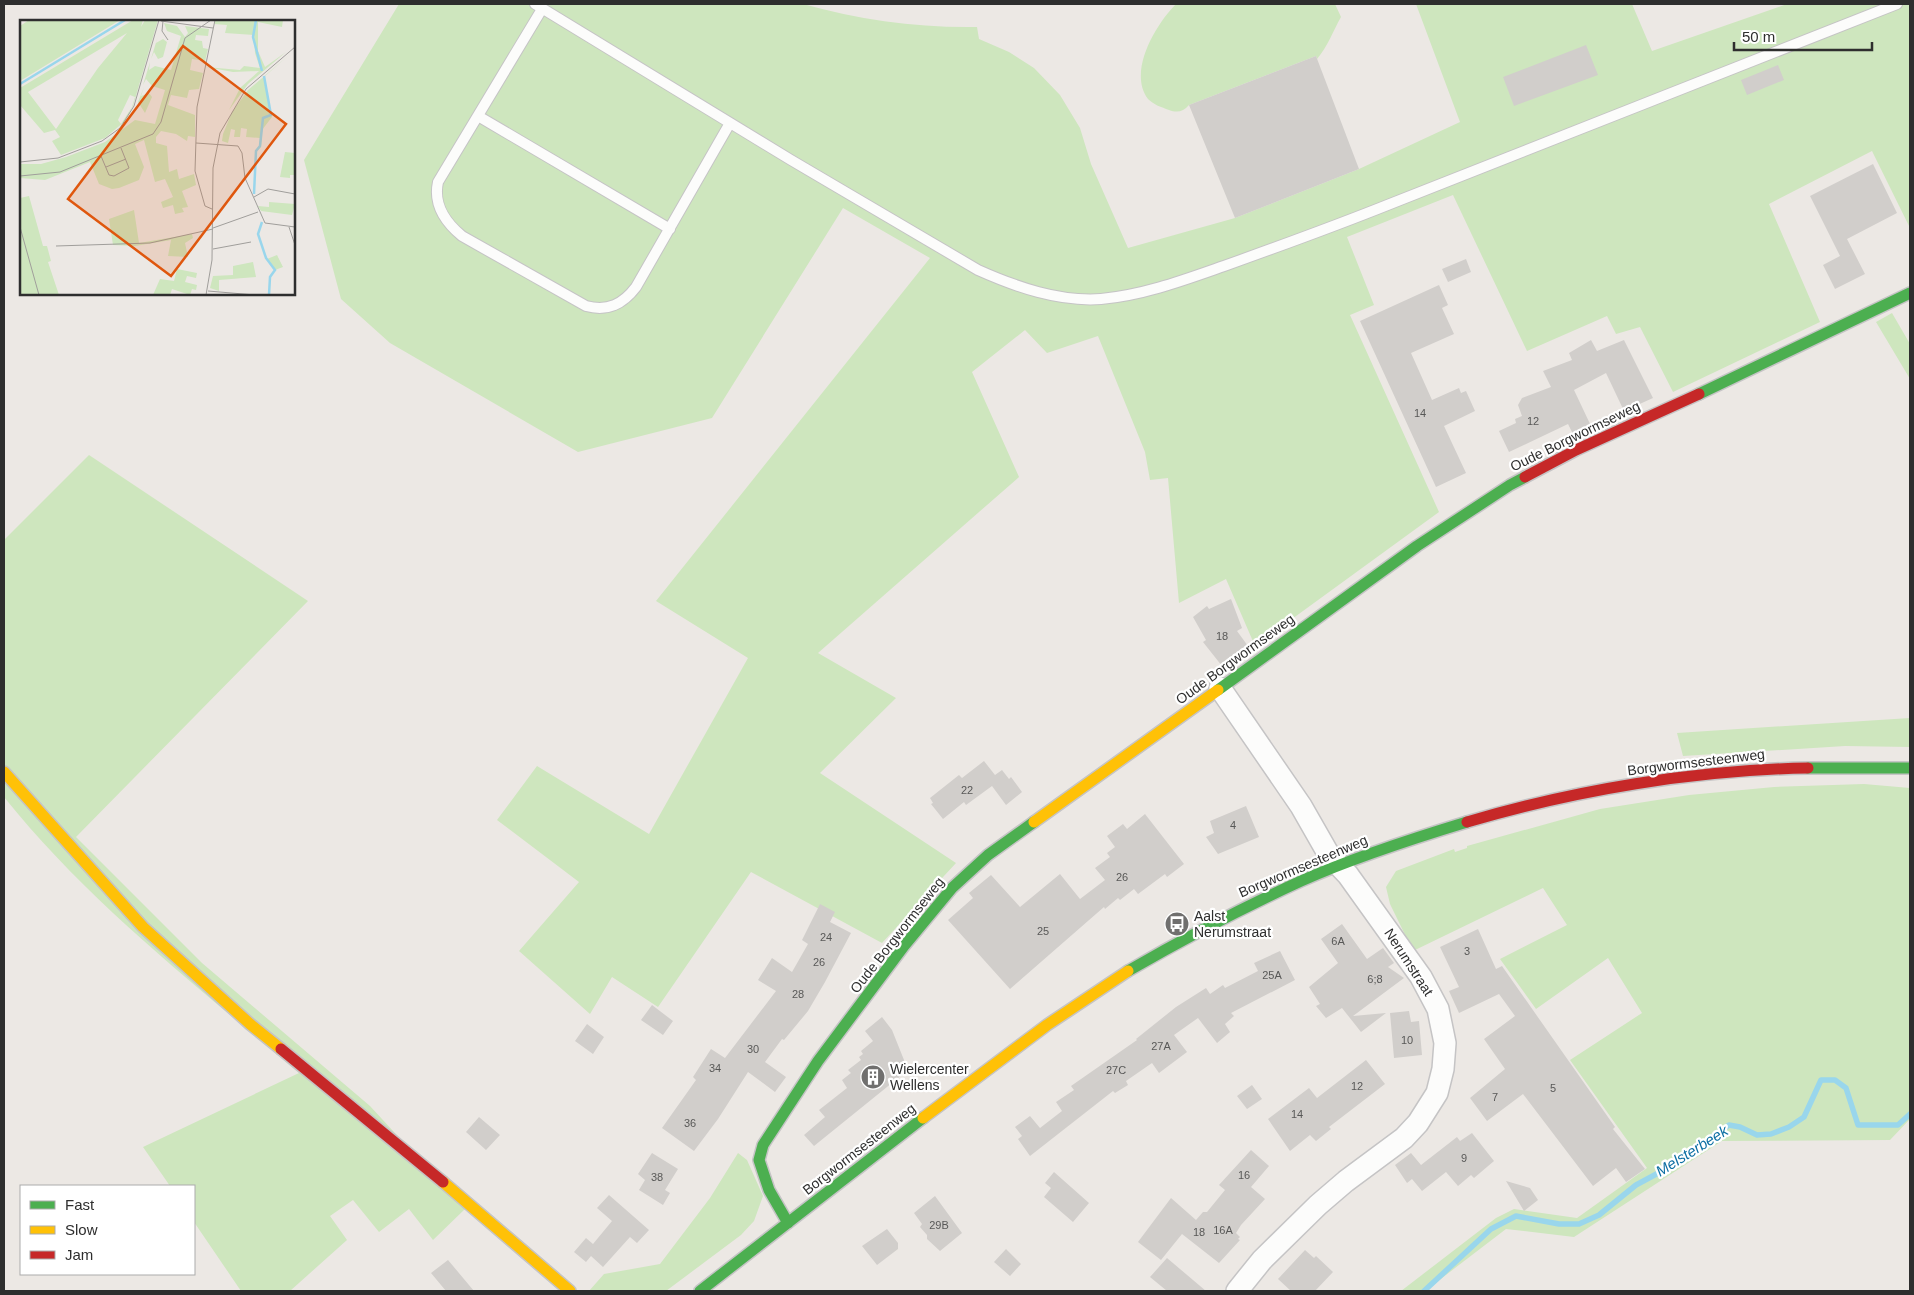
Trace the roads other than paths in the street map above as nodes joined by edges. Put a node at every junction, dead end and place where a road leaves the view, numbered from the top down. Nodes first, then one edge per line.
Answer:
1 (1896, 4) edge
2 (539, 6) edge
3 (478, 116) junction
4 (730, 123) junction
5 (670, 228) junction
6 (1910, 293) edge
7 (1220, 688) junction
8 (1910, 768) edge
9 (4, 772) edge
10 (1338, 865) junction
11 (788, 1223) junction
12 (570, 1291) edge
13 (700, 1291) edge
14 (1237, 1291) edge

1 - 4 lane
2 - 3 lane
2 - 4 lane
3 - 5 lane
3 - 5 lane
4 - 5 lane
6 - 7 street, Oude Borgwormseweg
7 - 10 street, Nerumstraat
7 - 11 street, Oude Borgwormseweg
8 - 10 street, Borgwormsesteenweg
9 - 12 street
10 - 11 street, Borgwormsesteenweg
10 - 14 street, Nerumstraat
11 - 13 street, Borgwormsesteenweg

